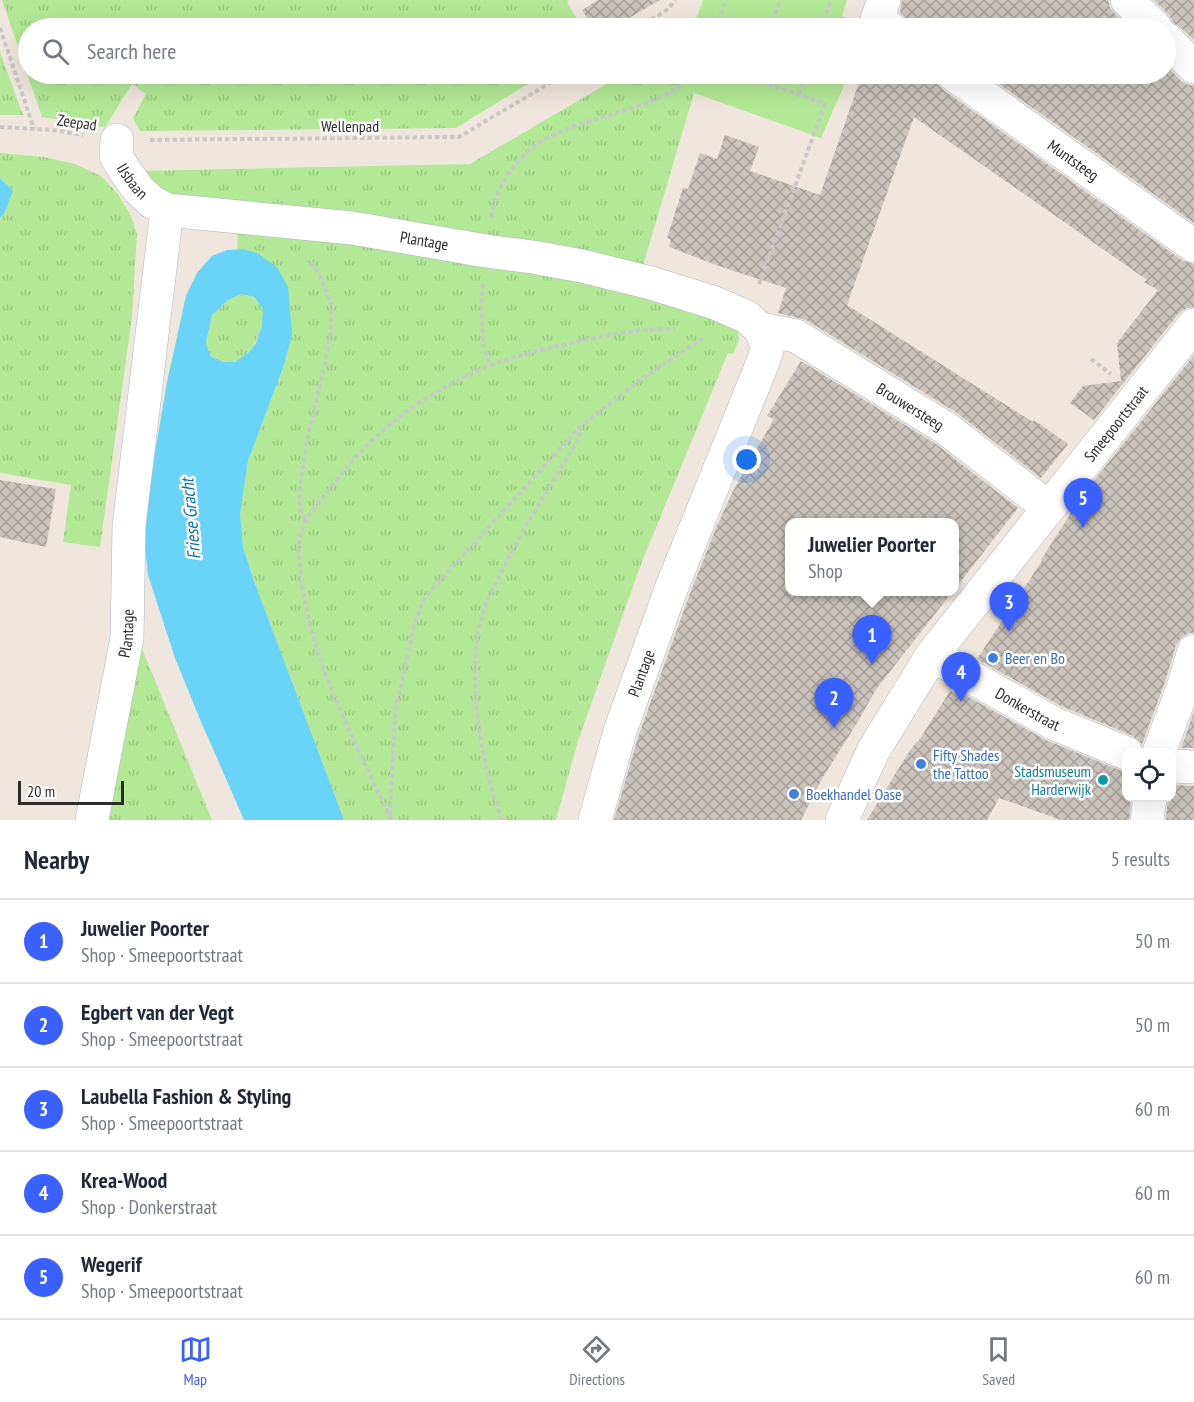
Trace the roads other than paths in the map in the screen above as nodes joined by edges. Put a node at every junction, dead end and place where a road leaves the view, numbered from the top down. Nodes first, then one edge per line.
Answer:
1 (1127, 0) edge
2 (1146, 18) edge
3 (1176, 49) edge
4 (1194, 67) edge
5 (967, 84) edge
6 (117, 140) road end
7 (167, 210) junction
8 (1194, 246) edge
9 (754, 323) junction
10 (1194, 325) edge
11 (1048, 507) junction
12 (1194, 651) edge
13 (932, 655) junction
14 (1161, 748) edge
15 (1122, 751) edge
16 (1176, 766) edge
17 (1194, 767) edge
18 (1149, 802) edge
19 (92, 820) edge
20 (595, 820) edge
21 (842, 820) edge
22 (1147, 820) edge

1 - 2 street
3 - 4 street
5 - 8 street, Muntsteeg
6 - 7 street, IJsbaan
7 - 9 street, Plantage
7 - 19 street, Plantage
9 - 11 street, Brouwersteeg
9 - 20 street, Plantage
10 - 11 street, Smeepoortstraat
11 - 13 street, Smeepoortstraat
12 - 14 street
13 - 15 street, Donkerstraat
13 - 21 street, Smeepoortstraat
16 - 17 street
18 - 22 street

